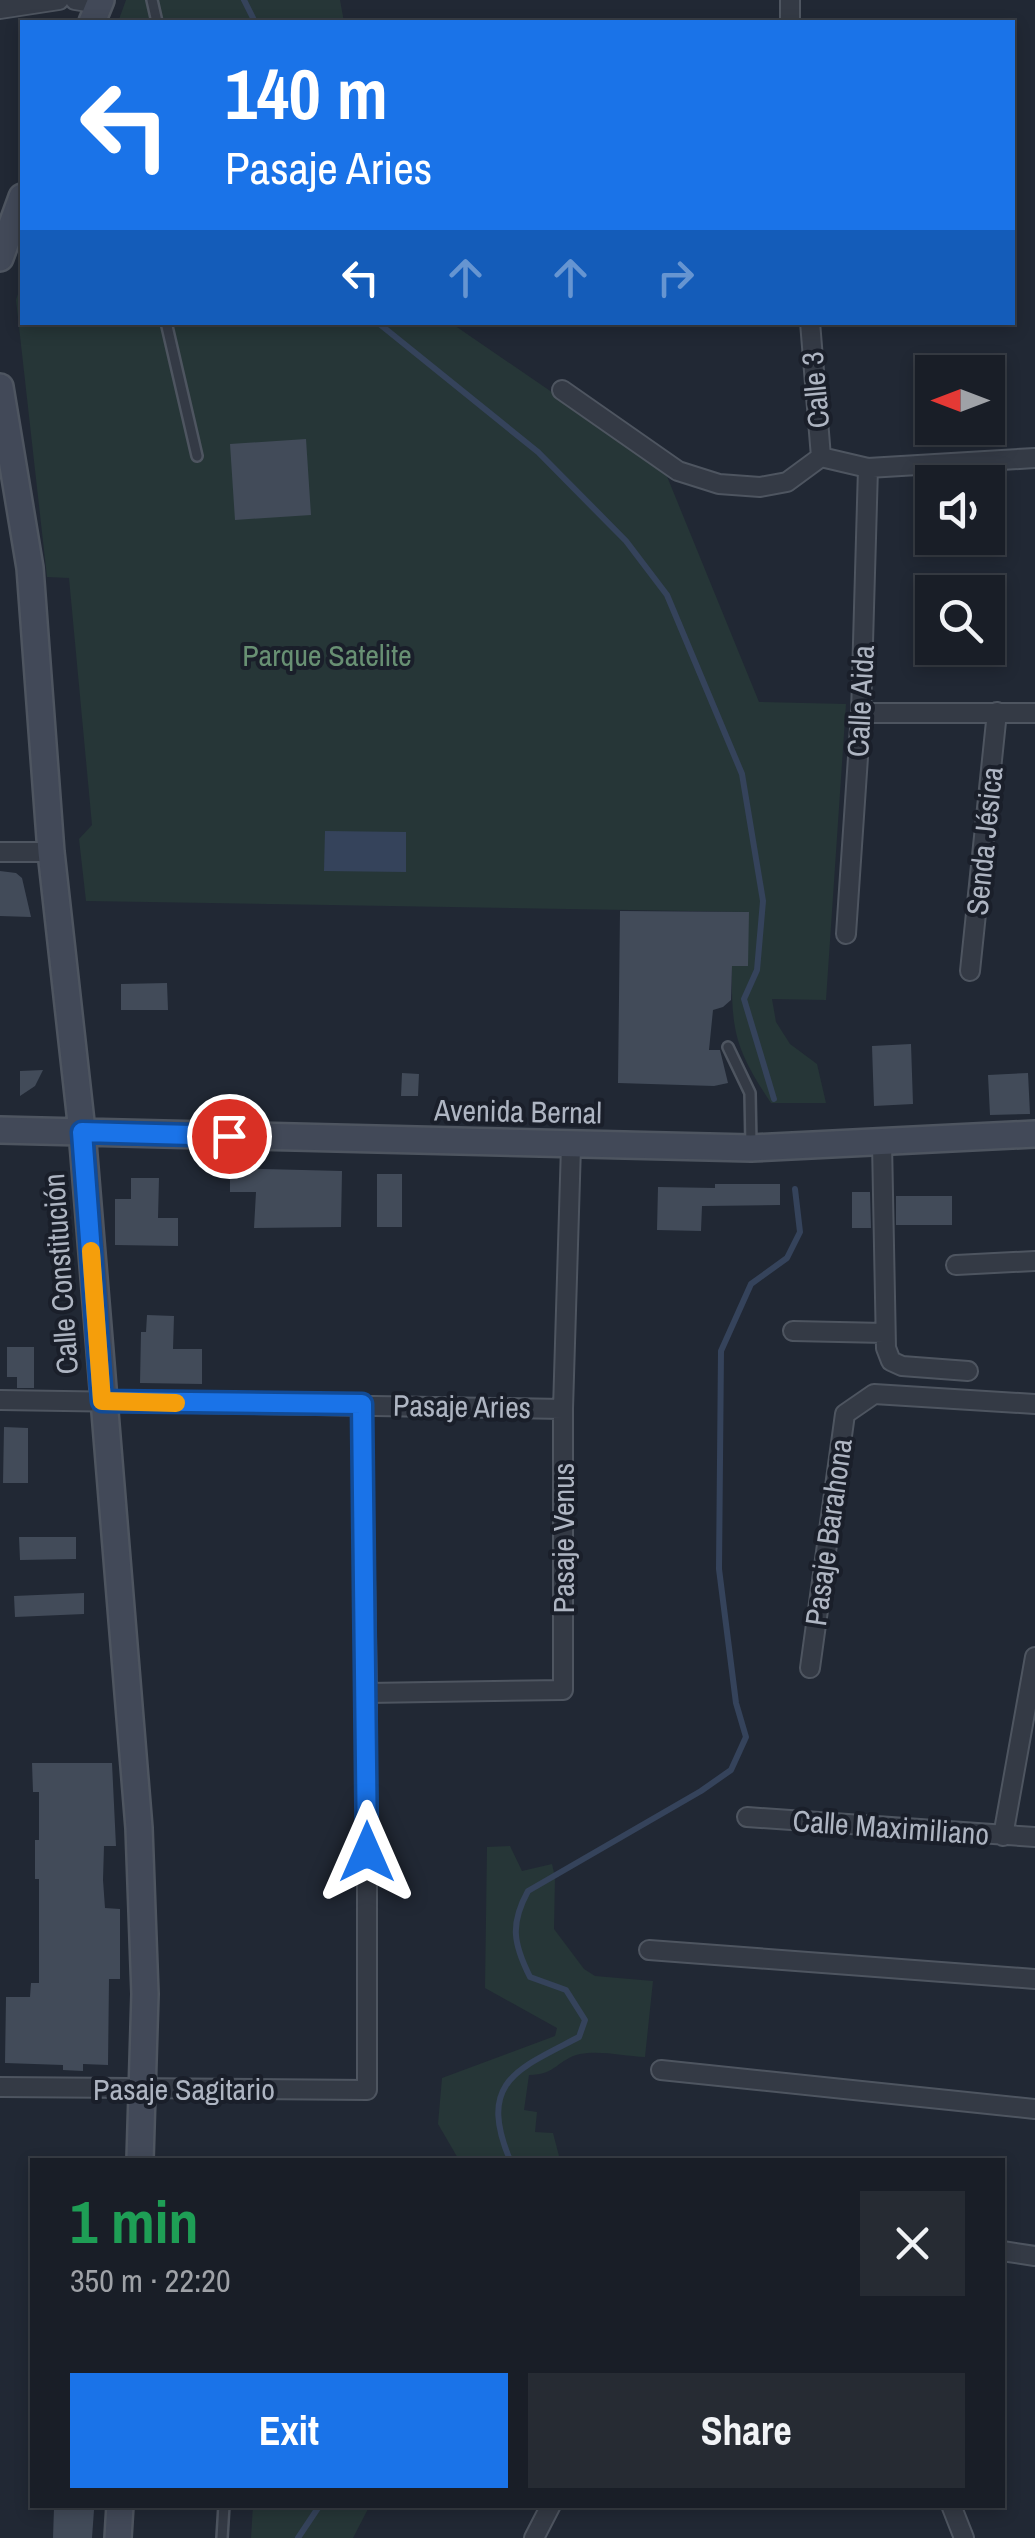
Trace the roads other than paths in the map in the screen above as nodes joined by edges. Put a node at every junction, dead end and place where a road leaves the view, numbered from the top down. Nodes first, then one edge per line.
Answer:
1 (59, 0) edge
2 (0, 10) edge
3 (20, 203) edge
4 (0, 258) edge
5 (167, 325) edge
6 (810, 325) edge
7 (0, 387) edge
8 (562, 390) dead end
9 (198, 456) dead end
10 (821, 457) junction
11 (1035, 458) edge
12 (868, 468) junction
13 (997, 712) junction
14 (861, 713) junction
15 (1035, 713) edge
16 (0, 852) edge
17 (51, 852) junction
18 (846, 934) dead end
19 (970, 971) dead end
20 (728, 1047) dead end
21 (0, 1130) edge
22 (82, 1132) junction
23 (1035, 1134) edge
24 (882, 1144) junction
25 (571, 1146) junction
26 (751, 1148) junction
27 (1035, 1261) edge
28 (956, 1265) dead end
29 (792, 1331) dead end
30 (885, 1333) junction
31 (968, 1370) dead end
32 (0, 1400) edge
33 (102, 1401) junction
34 (362, 1404) junction
35 (1035, 1404) edge
36 (564, 1409) junction
37 (1035, 1657) edge
38 (810, 1668) dead end
39 (367, 1693) junction
40 (747, 1817) dead end
41 (1003, 1836) junction
42 (1035, 1838) edge
43 (649, 1950) dead end
44 (1035, 1980) edge
45 (660, 2070) dead end
46 (0, 2087) edge
47 (143, 2090) junction
48 (1035, 2108) edge
49 (140, 2158) edge
50 (1005, 2251) edge
51 (1035, 2256) edge
52 (120, 2508) edge
53 (224, 2508) edge
54 (549, 2508) edge
55 (952, 2508) edge
56 (118, 2538) edge
57 (222, 2538) edge
58 (534, 2538) edge
59 (964, 2538) edge

1 - 2 street
3 - 4 main road
5 - 9 lane
6 - 10 street, Calle 3
7 - 17 main road, Calle Constitución
8 - 10 street
10 - 12 street
11 - 12 street
12 - 14 street, Calle Aida
13 - 14 street
13 - 15 street
13 - 19 street, Senda Jésica
14 - 18 street, Calle Aida
16 - 17 street
17 - 22 main road, Calle Constitución
20 - 26 lane
21 - 22 main road, Avenida Bernal
22 - 25 main road, Avenida Bernal
22 - 33 main road, Calle Constitución
23 - 24 main road, Avenida Bernal
24 - 26 main road, Avenida Bernal
24 - 30 street
25 - 26 main road, Avenida Bernal
25 - 36 street, Pasaje Venus
27 - 28 street
29 - 30 street
30 - 31 street
32 - 33 street, Pasaje Aries
33 - 34 street, Pasaje Aries
33 - 47 main road, Calle Constitución
34 - 36 street, Pasaje Aries
34 - 39 street
35 - 38 street, Pasaje Barahona
36 - 39 street, Pasaje Venus
37 - 41 street
39 - 47 street, Pasaje Sagitario
40 - 41 street, Calle Maximiliano
41 - 42 street, Calle Maximiliano
43 - 44 street
45 - 48 street
46 - 47 street, Pasaje Sagitario
47 - 49 main road, Calle Constitución
50 - 51 street
52 - 56 main road
53 - 57 lane
54 - 58 street
55 - 59 street

